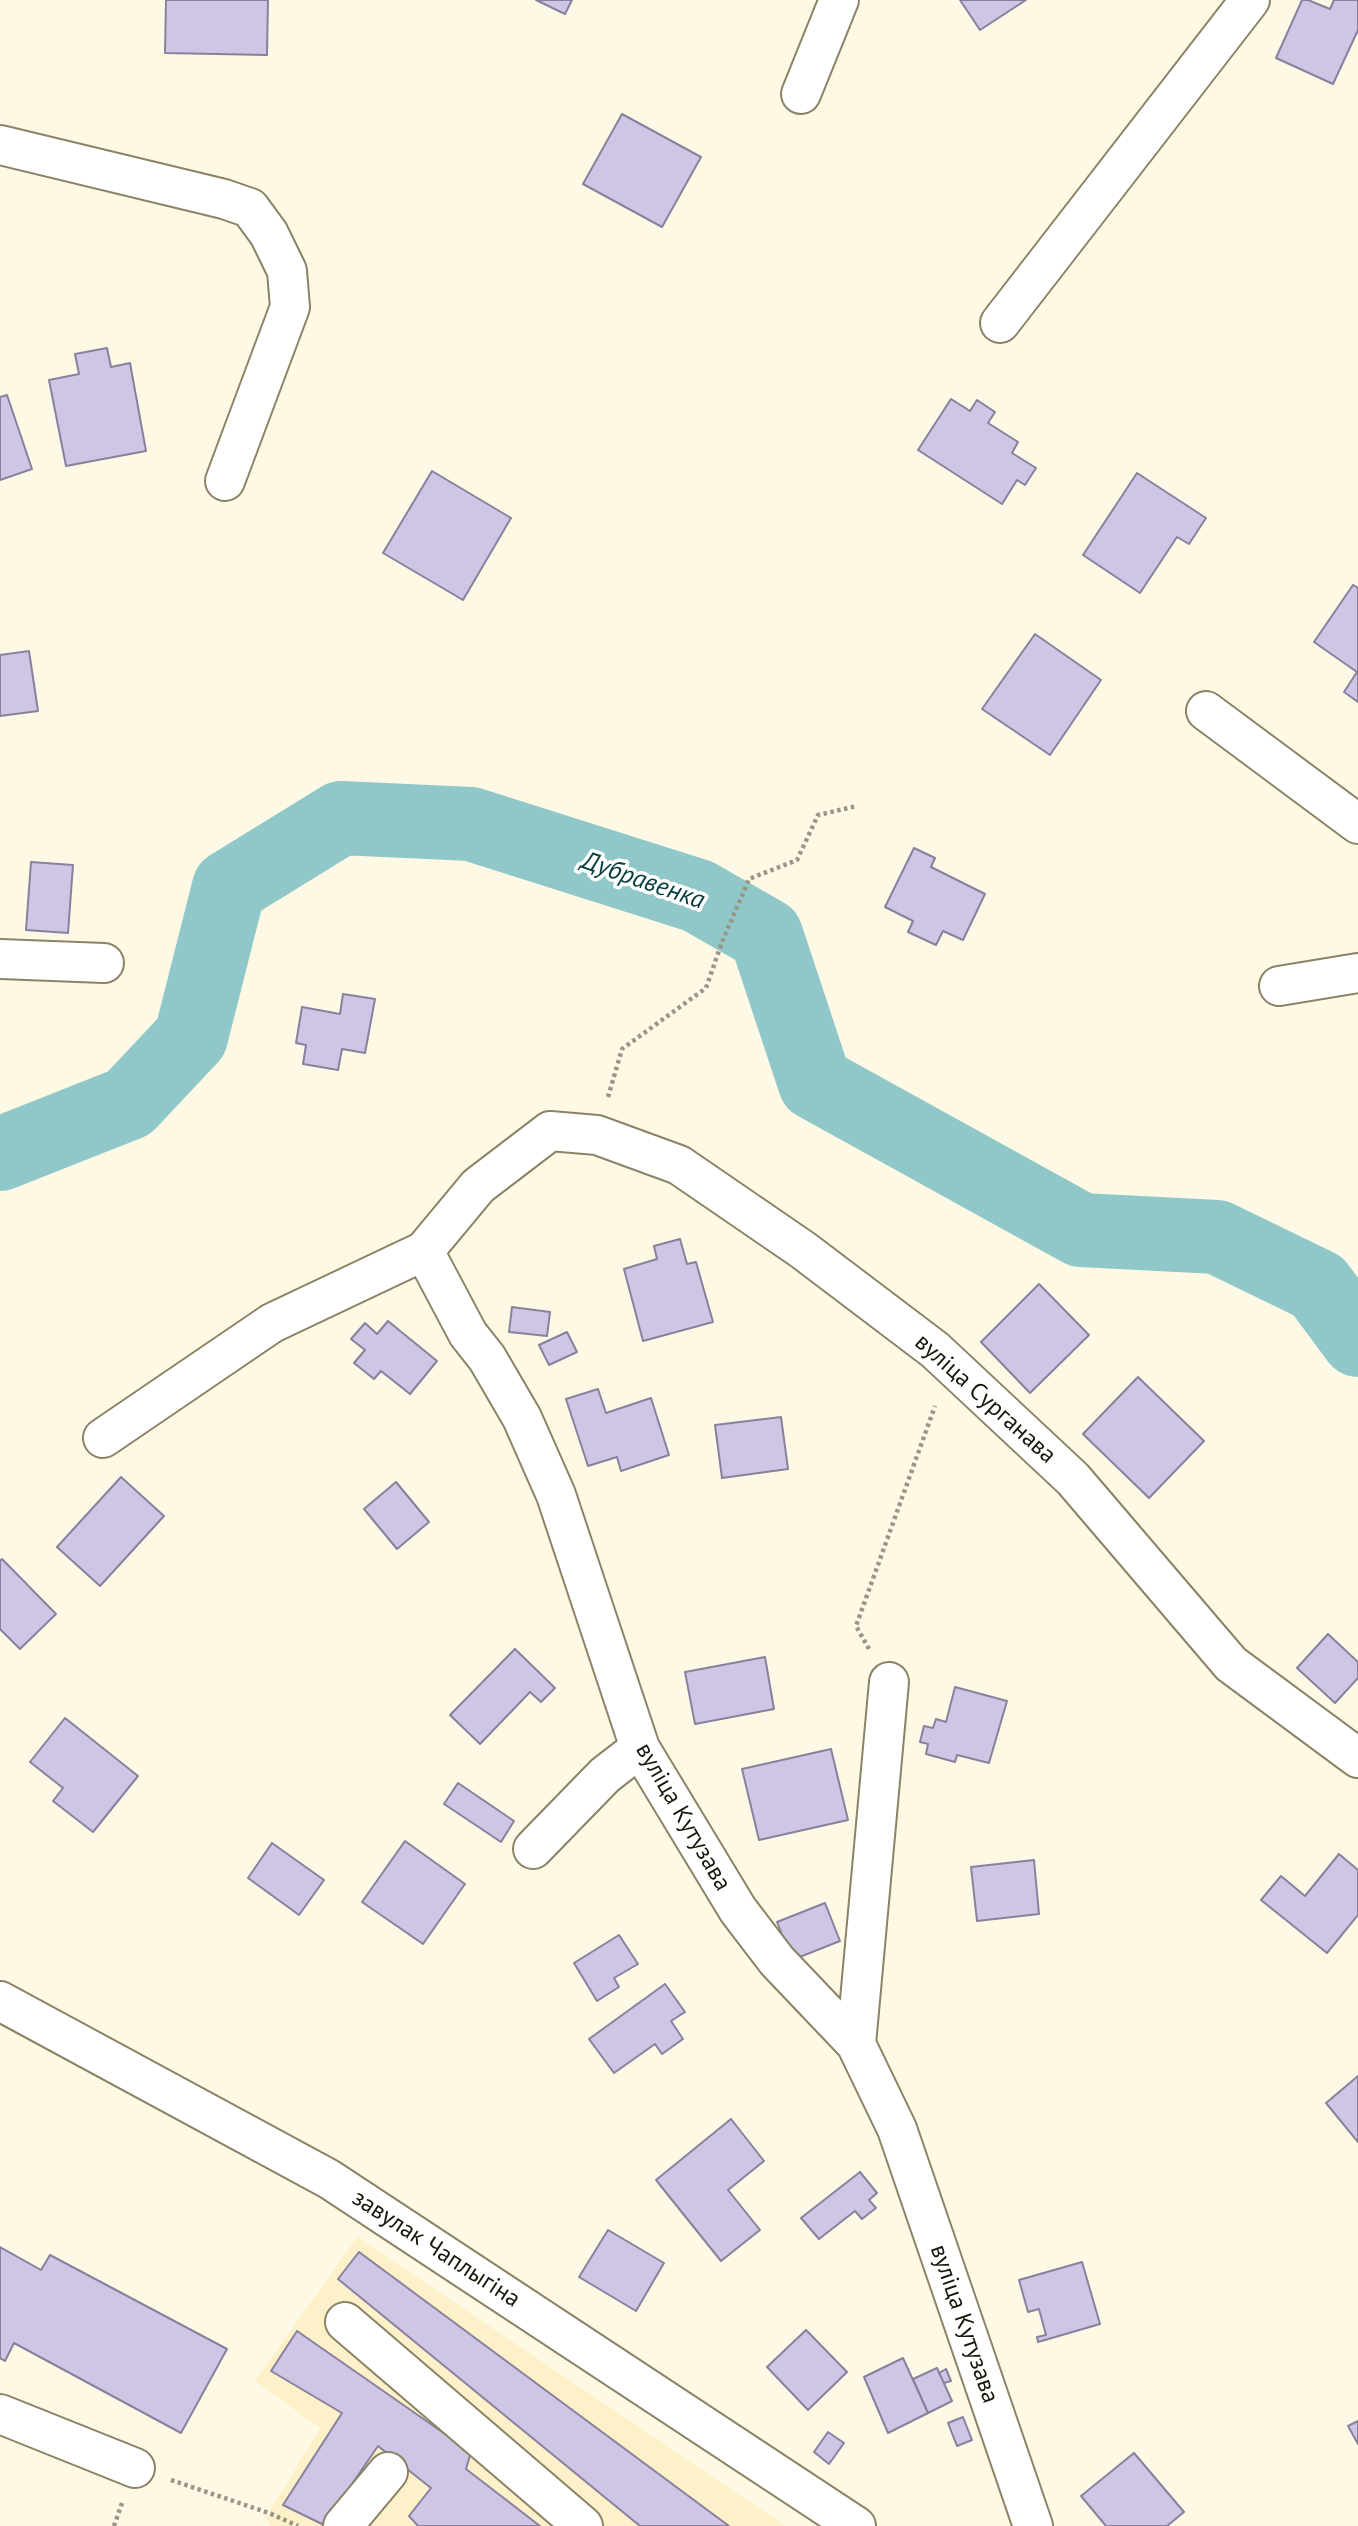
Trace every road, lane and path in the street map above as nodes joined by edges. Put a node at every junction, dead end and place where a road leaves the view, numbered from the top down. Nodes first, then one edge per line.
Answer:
1 (839, 0) edge
2 (1250, 0) edge
3 (801, 94) dead end
4 (0, 145) edge
5 (1000, 324) dead end
6 (225, 481) dead end
7 (1206, 711) dead end
8 (857, 806) dead end
9 (1358, 824) edge
10 (0, 960) edge
11 (104, 963) dead end
12 (1358, 973) edge
13 (1279, 986) dead end
14 (597, 1135) junction
15 (424, 1251) junction
16 (950, 1365) junction
17 (103, 1438) dead end
18 (889, 1682) joint
19 (640, 1748) junction
20 (1358, 1758) edge
21 (533, 1849) dead end
22 (0, 2001) edge
23 (856, 2044) junction
24 (345, 2322) dead end
25 (0, 2414) edge
26 (135, 2468) joint
27 (388, 2472) dead end
28 (356, 2522) edge
29 (298, 2526) edge
30 (583, 2526) edge
31 (856, 2526) edge
32 (1033, 2526) edge

1 - 3 street
2 - 5 street
4 - 6 street
7 - 9 street
8 - 14 path
10 - 11 street
12 - 13 street
14 - 15 street, вуліца Сурганава
14 - 16 street, вуліца Сурганава
15 - 17 street
15 - 19 street, вуліца Кутузава
16 - 18 path
16 - 20 street, вуліца Сурганава
18 - 23 street
19 - 21 street
19 - 23 street, вуліца Кутузава
22 - 31 street, завулак Чаплыгіна
23 - 32 street, вуліца Кутузава
24 - 30 street
25 - 26 street
26 - 29 path
27 - 28 street

